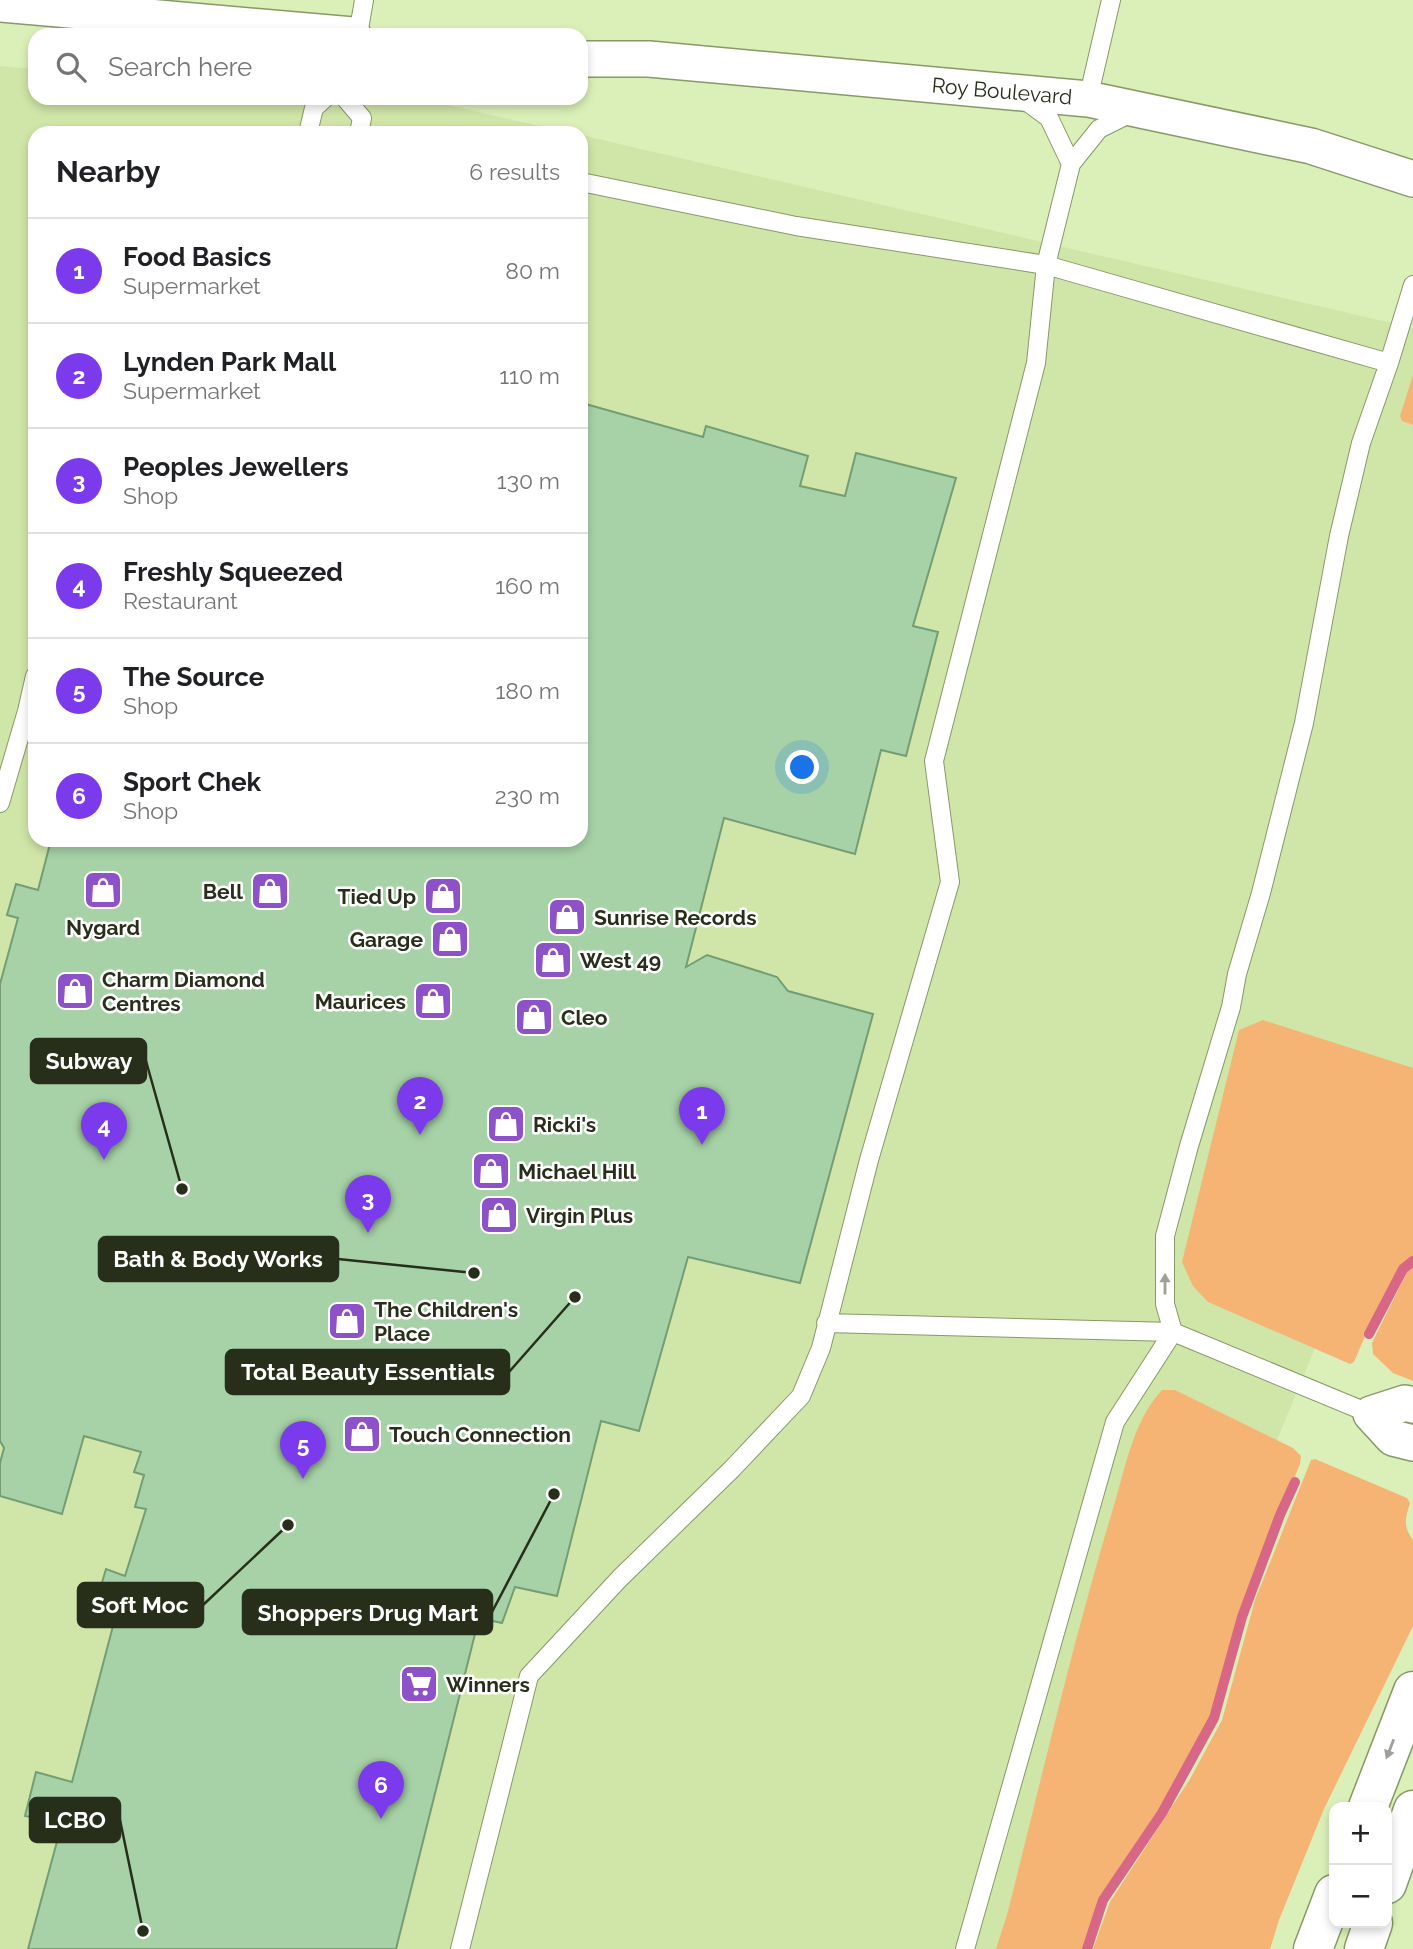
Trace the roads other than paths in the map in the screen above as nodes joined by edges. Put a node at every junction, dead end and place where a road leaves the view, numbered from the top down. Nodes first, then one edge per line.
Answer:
1 (364, 0) edge
2 (1111, 0) edge
3 (0, 4) edge
4 (275, 28) edge
5 (357, 28) edge
6 (588, 59) edge
7 (1013, 91) junction
8 (1088, 99) junction
9 (317, 105) edge
10 (351, 105) edge
11 (1138, 110) junction
12 (310, 126) edge
13 (360, 126) edge
14 (1070, 164) junction
15 (1413, 179) edge
16 (588, 183) edge
17 (1046, 265) junction
18 (1413, 285) edge
19 (1389, 363) junction
20 (28, 707) edge
21 (0, 803) edge
22 (826, 1324) junction
23 (1173, 1332) junction
24 (1413, 1405) edge
25 (1371, 1414) junction
26 (1413, 1443) edge
27 (1413, 1691) edge
28 (1370, 1802) edge
29 (1413, 1810) edge
30 (1392, 1870) edge
31 (1329, 1907) edge
32 (1371, 1928) edge
33 (460, 1949) edge
34 (965, 1949) edge
35 (1313, 1949) edge
36 (1364, 1949) edge

1 - 5 lane
2 - 8 lane
3 - 4 street
6 - 7 street, Roy Boulevard
7 - 8 street, Roy Boulevard
7 - 14 lane
8 - 11 street, Roy Boulevard
9 - 12 lane
10 - 13 lane
11 - 14 lane
11 - 15 street, Roy Boulevard
14 - 17 lane
16 - 17 lane
17 - 19 lane
17 - 22 lane
18 - 19 lane
23 -> 19 lane
20 - 21 lane
22 - 23 lane
22 - 33 lane
23 - 25 lane
23 - 34 lane
24 - 25 street
25 - 26 street
27 -> 28 main road
29 - 30 main road
31 - 35 main road
32 - 36 main road

